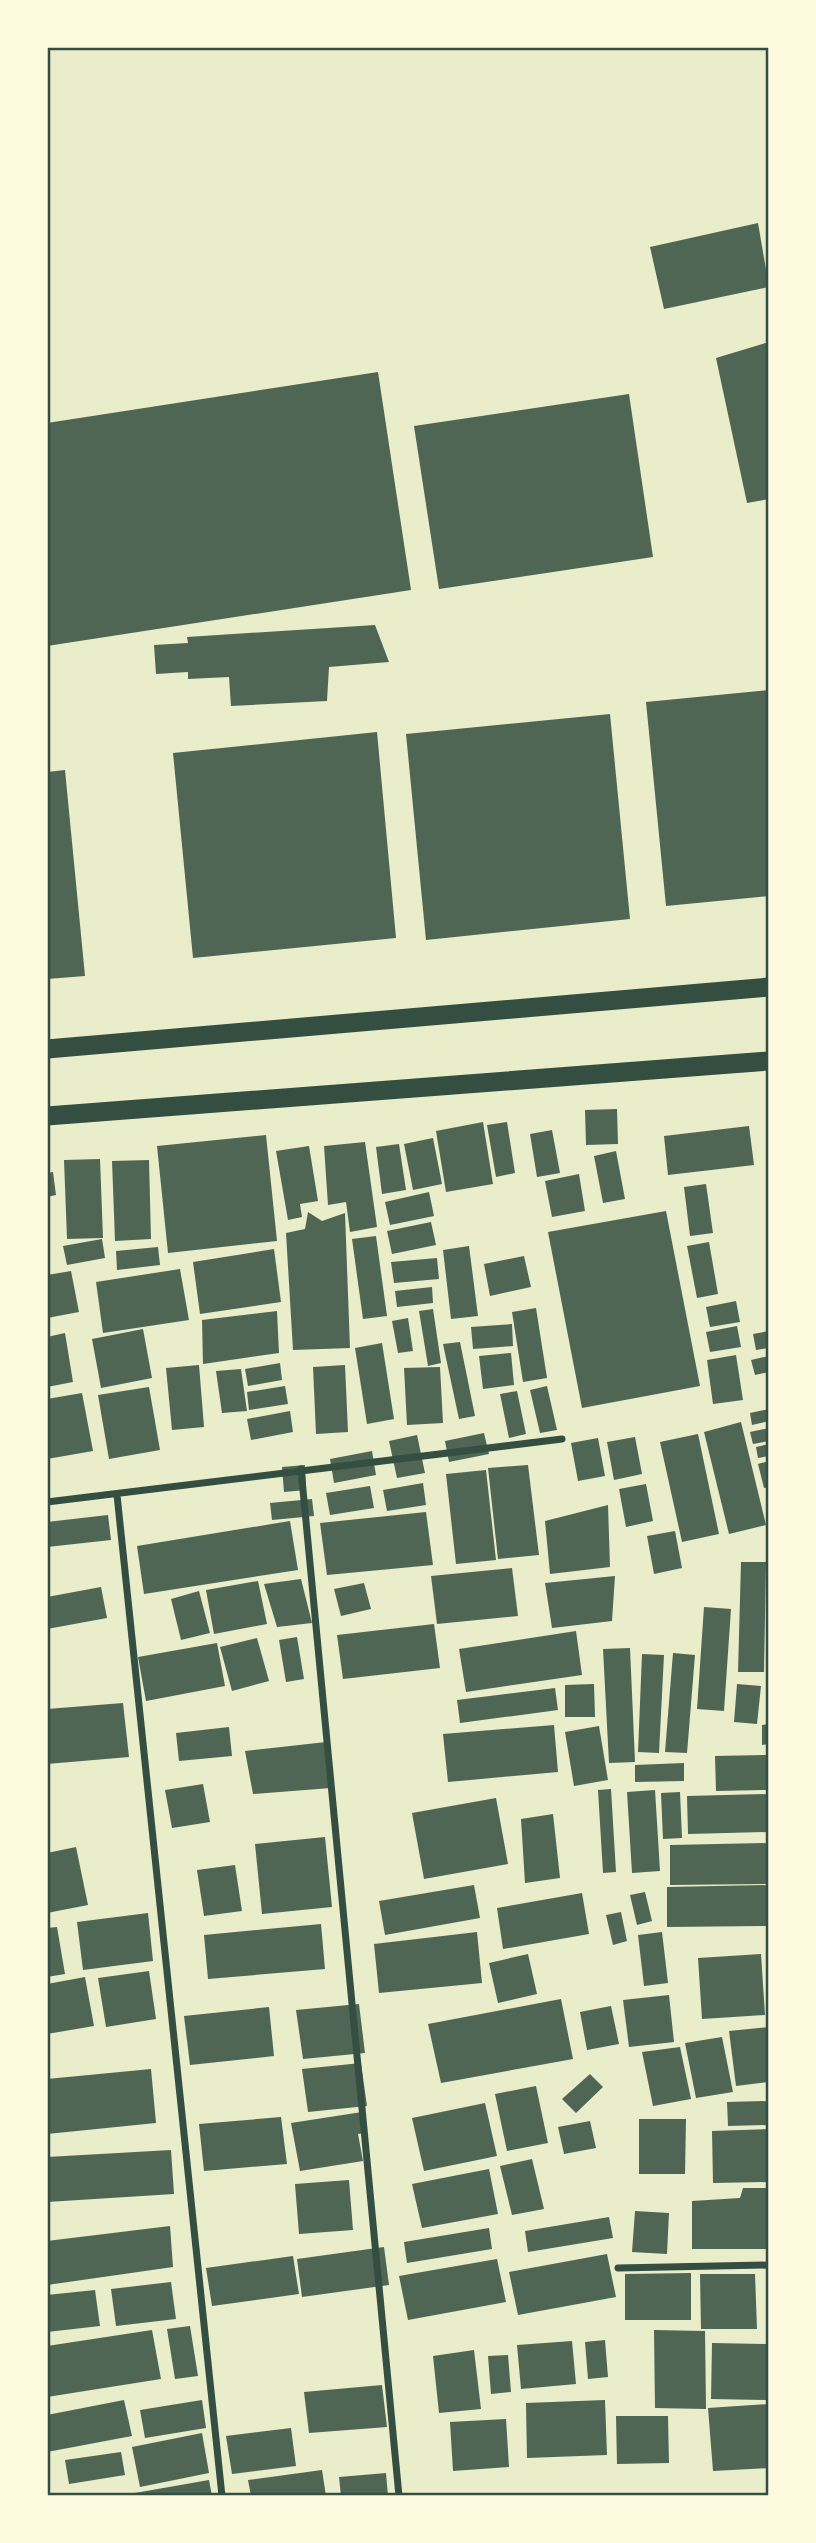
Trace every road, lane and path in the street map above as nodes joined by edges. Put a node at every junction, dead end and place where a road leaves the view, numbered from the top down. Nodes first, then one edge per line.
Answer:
1 (769, 988) edge
2 (47, 1049) edge
3 (769, 1061) edge
4 (47, 1116) edge
5 (562, 1439) dead end
6 (301, 1469) junction
7 (117, 1495) junction
8 (47, 1502) edge
9 (769, 2265) edge
10 (618, 2268) dead end
11 (222, 2496) edge
12 (400, 2496) edge

1 - 2 highway
3 - 4 highway
5 - 6 street
6 - 7 street
6 - 12 street
7 - 8 street
7 - 11 street
9 - 10 street

